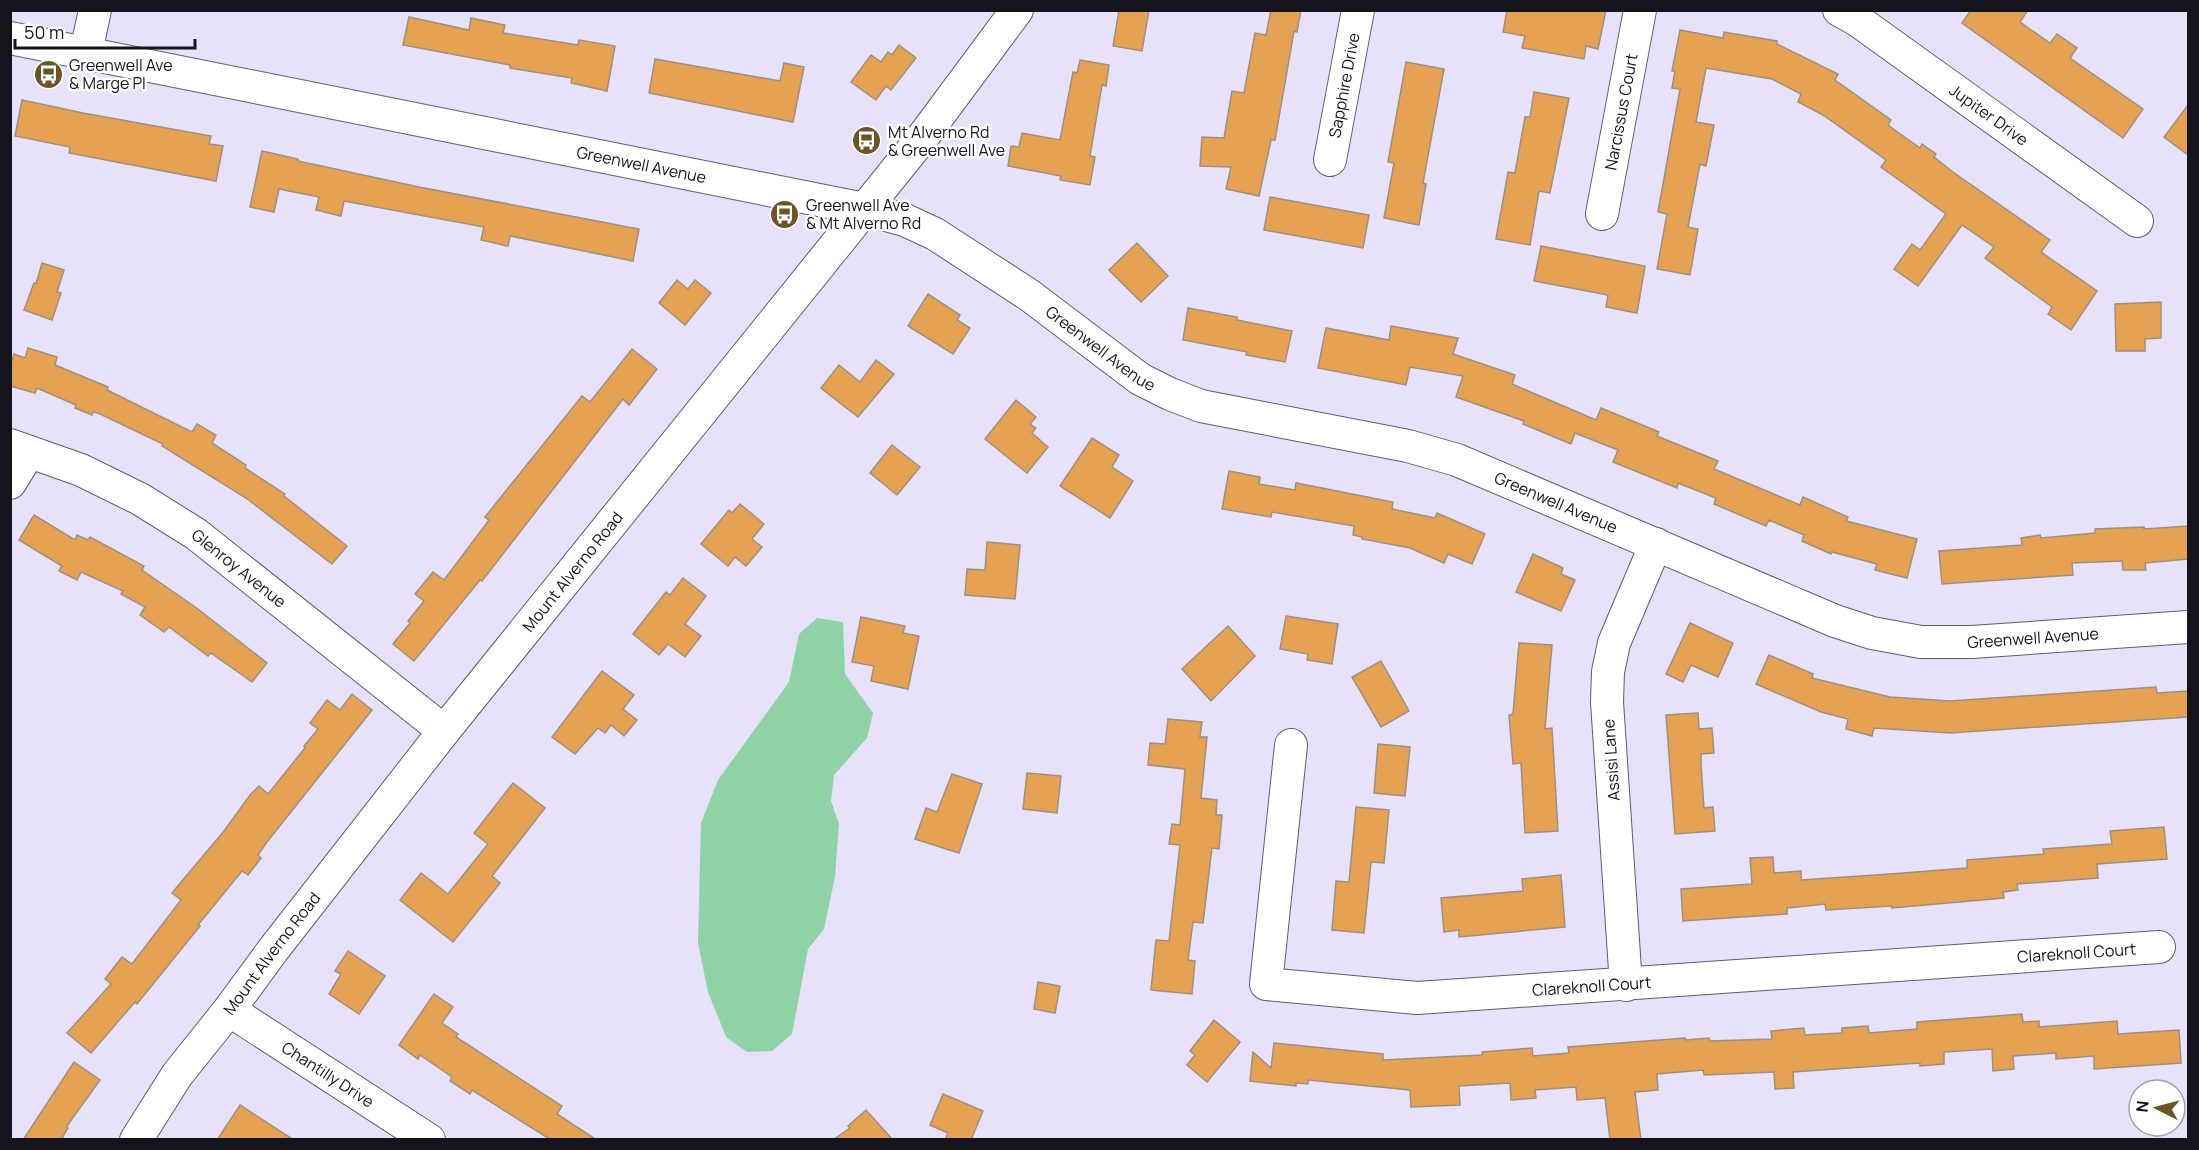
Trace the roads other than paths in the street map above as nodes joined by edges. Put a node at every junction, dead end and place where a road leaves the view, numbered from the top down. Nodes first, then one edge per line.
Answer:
1 (95, 10) edge
2 (1017, 10) edge
3 (1358, 10) edge
4 (1641, 10) edge
5 (1839, 10) edge
6 (10, 38) edge
7 (86, 52) junction
8 (1329, 160) dead end
9 (864, 209) junction
10 (1602, 214) dead end
11 (2136, 221) dead end
12 (20, 448) edge
13 (10, 483) edge
14 (1656, 544) junction
15 (2188, 627) edge
16 (444, 731) junction
17 (1291, 745) dead end
18 (2159, 947) dead end
19 (1626, 985) junction
20 (229, 1010) junction
21 (136, 1140) edge
22 (429, 1140) edge

1 - 7 street
2 - 9 street, Mount Alverno Road
3 - 8 street, Sapphire Drive
4 - 10 street, Narcissus Court
5 - 11 street, Jupiter Drive
6 - 7 street, Greenwell Avenue
7 - 9 street, Greenwell Avenue
9 - 14 street, Greenwell Avenue
9 - 16 street, Mount Alverno Road
12 - 13 street
12 - 16 street, Glenroy Avenue
14 - 15 street, Greenwell Avenue
14 - 19 street, Assisi Lane
16 - 20 street, Mount Alverno Road
17 - 19 street, Clareknoll Court
18 - 19 street, Clareknoll Court
20 - 21 street, Mount Alverno Road
20 - 22 street, Chantilly Drive

